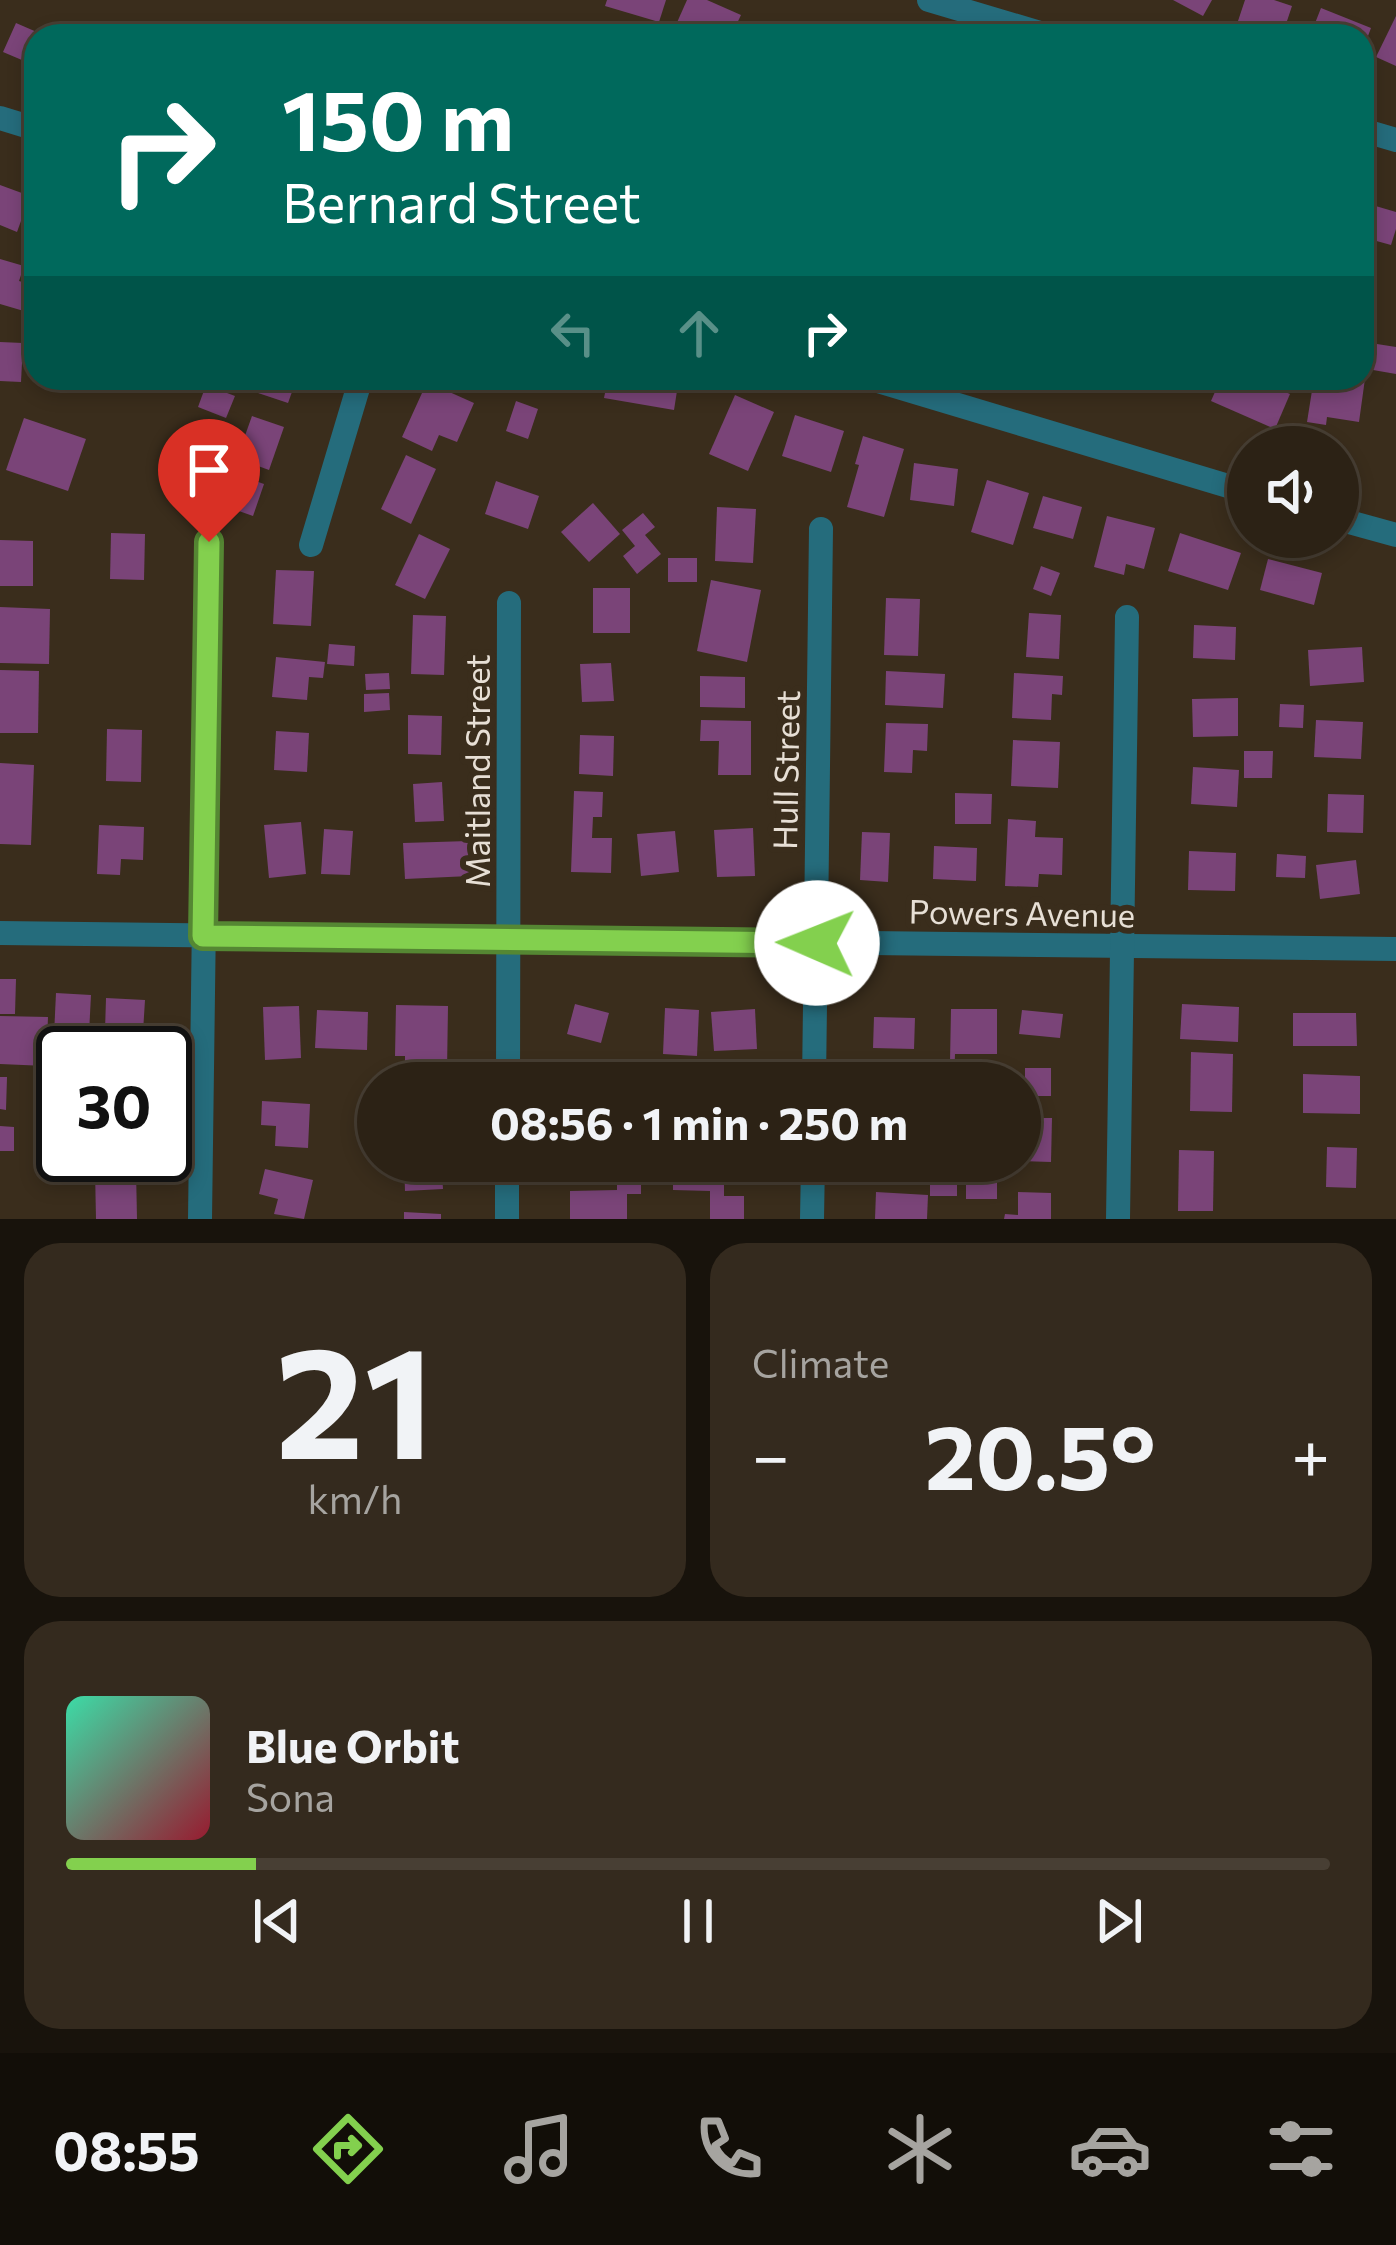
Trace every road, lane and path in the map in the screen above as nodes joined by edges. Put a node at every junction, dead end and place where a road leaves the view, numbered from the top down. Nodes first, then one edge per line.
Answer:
1 (929, 0) edge
2 (1009, 24) edge
3 (357, 390) edge
4 (908, 390) edge
5 (1227, 486) edge
6 (1359, 525) edge
7 (820, 529) dead end
8 (1396, 535) edge
9 (209, 542) dead end
10 (311, 545) dead end
11 (508, 603) dead end
12 (1127, 617) dead end
13 (0, 933) edge
14 (203, 936) junction
15 (510, 940) junction
16 (817, 943) junction
17 (1121, 946) junction
18 (1396, 949) edge
19 (508, 1062) edge
20 (814, 1062) edge
21 (507, 1182) edge
22 (813, 1182) edge
23 (200, 1219) edge
24 (507, 1219) edge
25 (812, 1219) edge
26 (1118, 1219) edge

1 - 2 street
3 - 10 street
4 - 5 street
6 - 8 street
7 - 16 street, Hull Street
9 - 14 street
11 - 15 street, Maitland Street
12 - 17 street
13 - 14 street, Powers Avenue
14 - 15 street, Powers Avenue
14 - 23 street
15 - 16 street, Powers Avenue
15 - 19 street, Maitland Street
16 - 17 street, Powers Avenue
16 - 20 street, Hull Street
17 - 18 street, Powers Avenue
17 - 26 street
21 - 24 street
22 - 25 street

